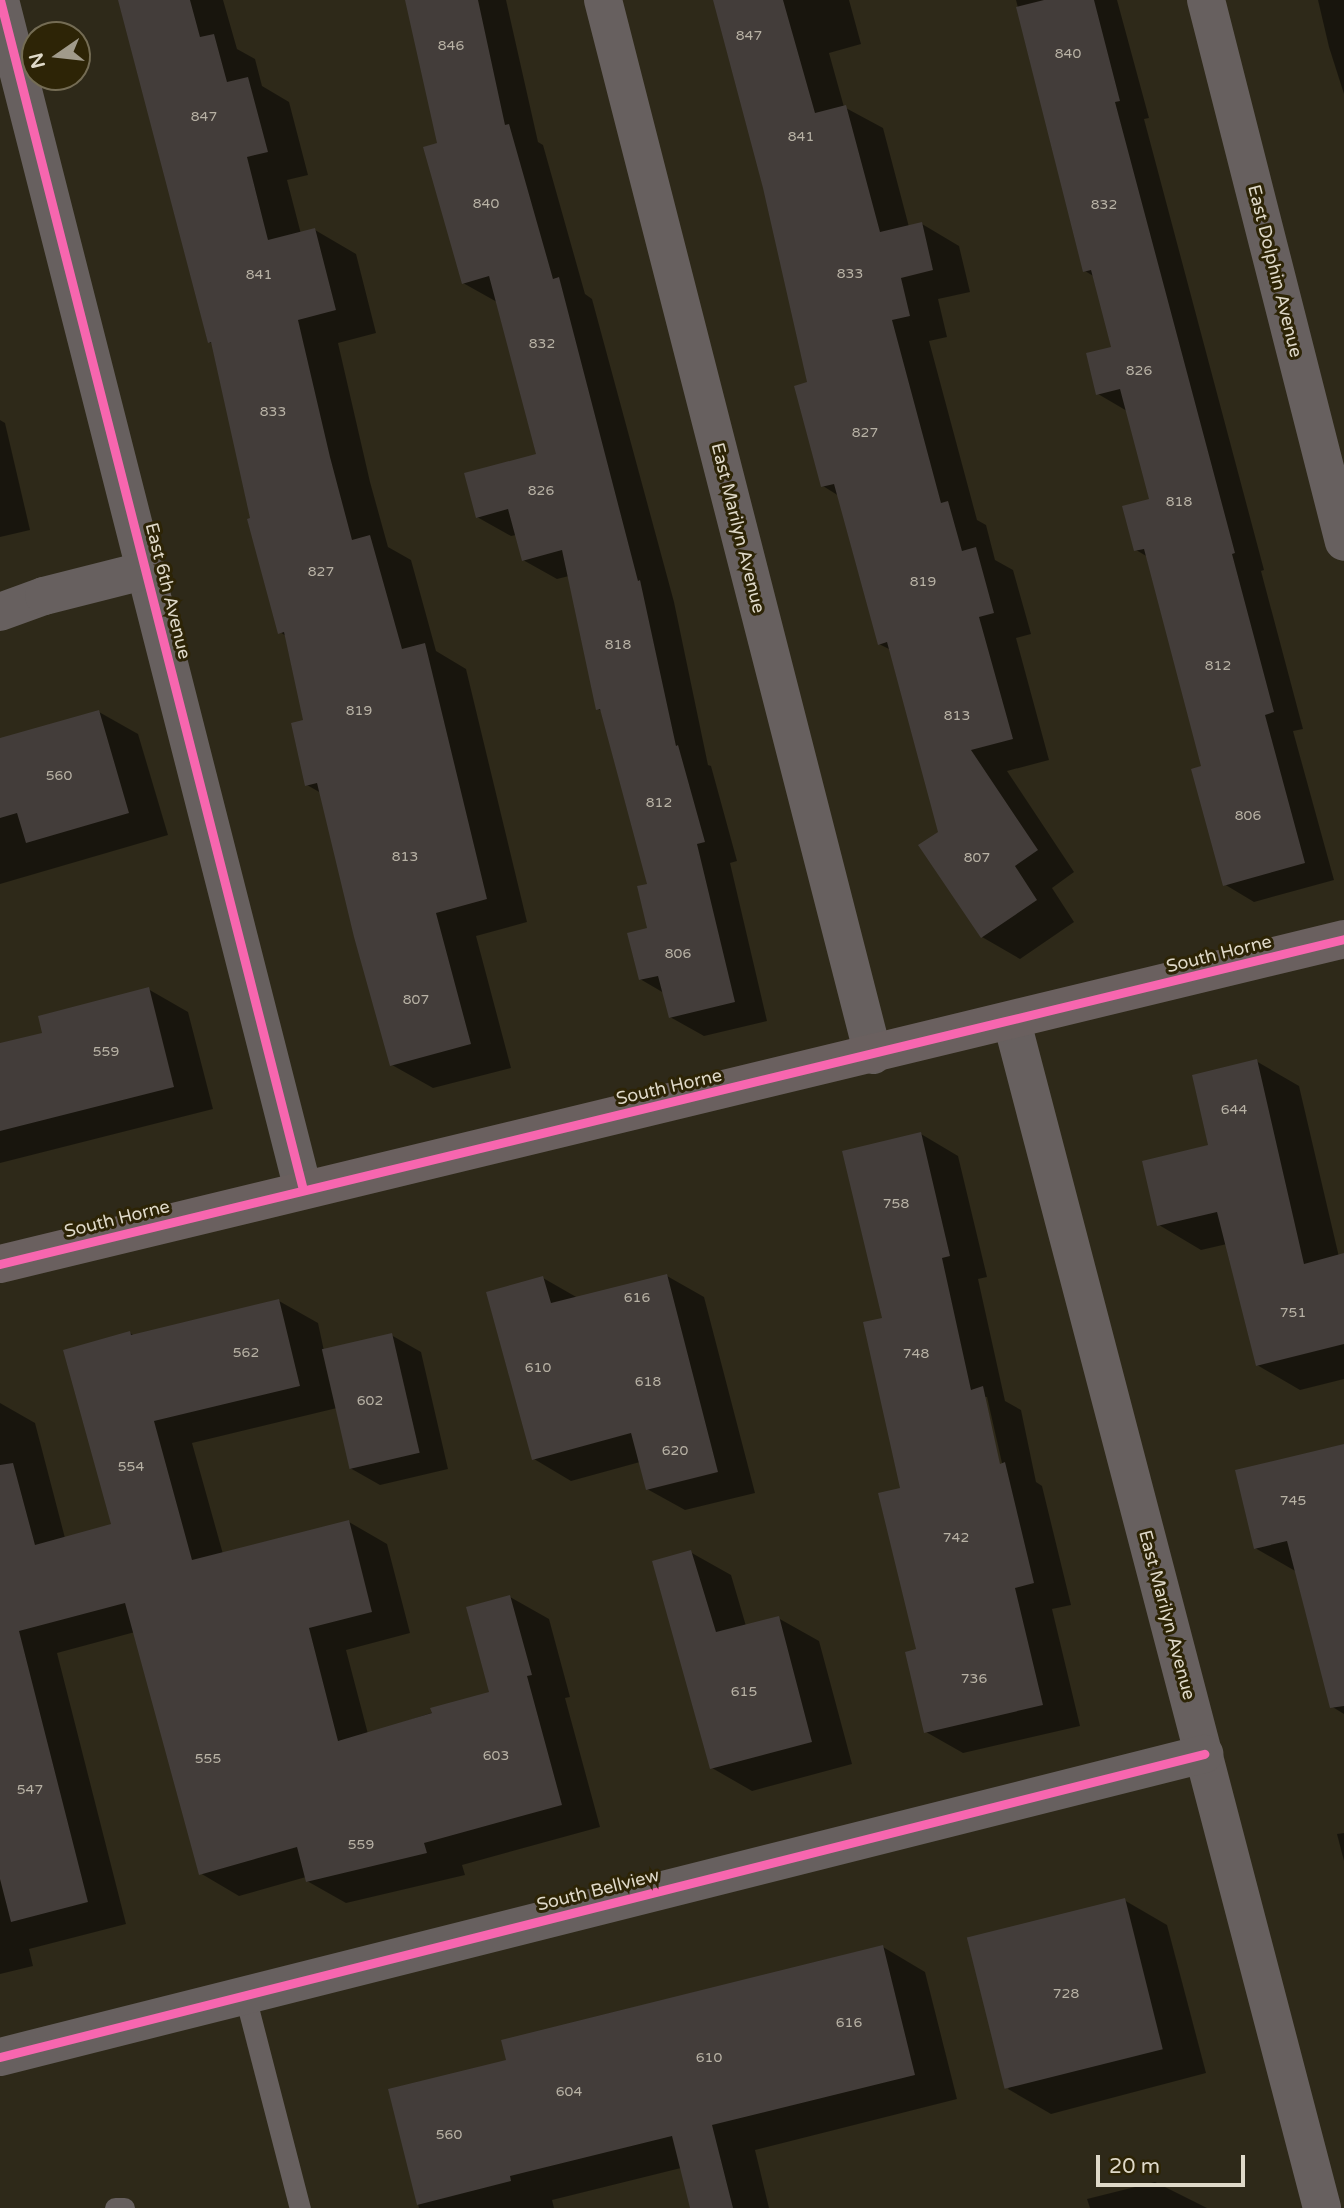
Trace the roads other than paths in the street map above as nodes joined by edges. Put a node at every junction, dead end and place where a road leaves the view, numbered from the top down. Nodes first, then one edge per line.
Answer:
1 (0, 0) edge
2 (604, 0) edge
3 (1206, 0) edge
4 (1344, 542) edge
5 (147, 570) junction
6 (0, 612) edge
7 (1344, 939) edge
8 (1013, 1021) junction
9 (873, 1055) junction
10 (303, 1191) junction
11 (0, 1264) edge
12 (1204, 1754) junction
13 (245, 1996) junction
14 (0, 2057) edge
15 (115, 2208) edge
16 (124, 2208) edge
17 (300, 2208) edge
18 (1322, 2208) edge

1 - 5 street, East 6th Avenue
2 - 9 street, East Marilyn Avenue
3 - 4 street, East Dolphin Avenue
5 - 6 street
5 - 10 street, East 6th Avenue
7 - 8 street, South Horne
8 - 9 street, South Horne
8 - 12 street, East Marilyn Avenue
9 - 10 street, South Horne
10 - 11 street, South Horne
12 - 13 street, South Bellview
12 - 18 street, East Marilyn Avenue
13 - 14 street, South Bellview
13 - 17 lane
15 - 16 lane

